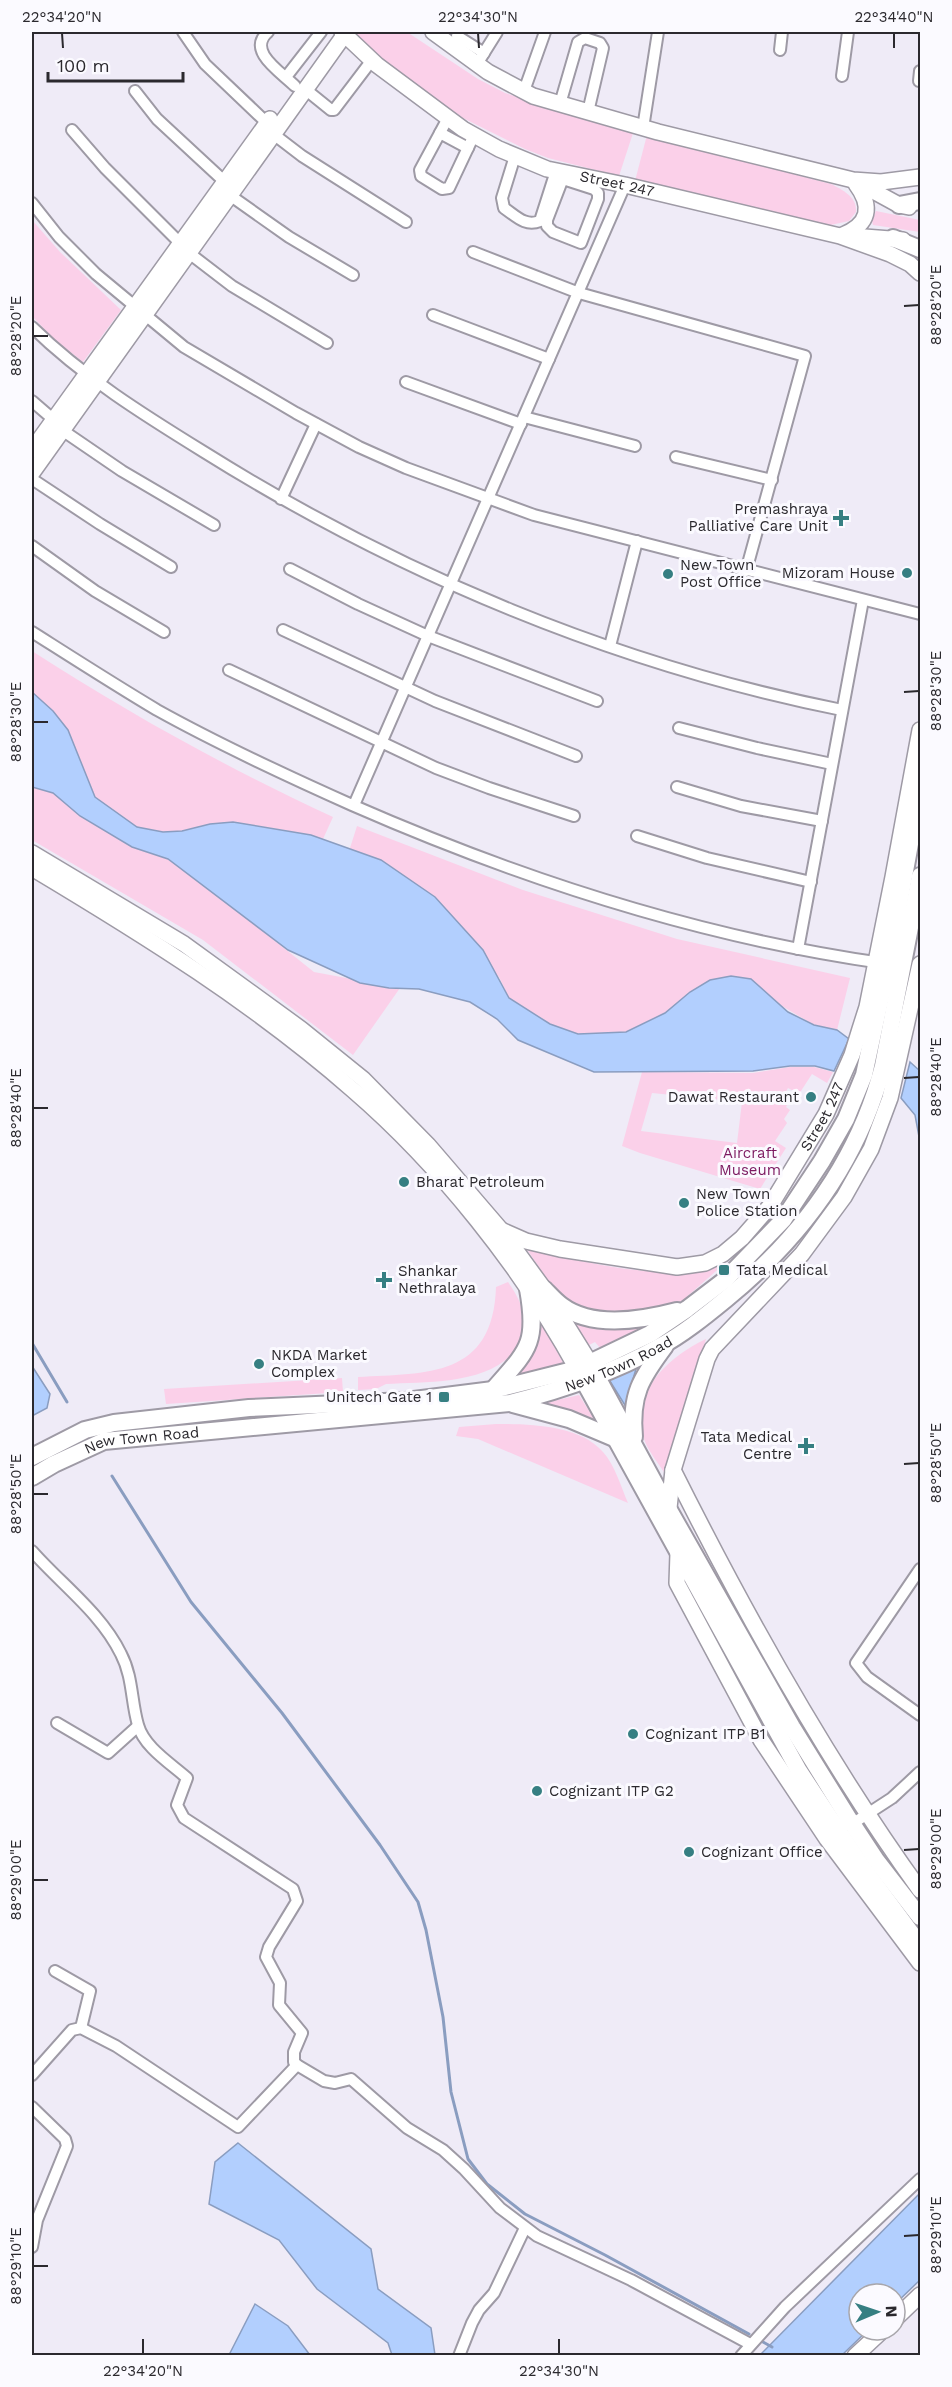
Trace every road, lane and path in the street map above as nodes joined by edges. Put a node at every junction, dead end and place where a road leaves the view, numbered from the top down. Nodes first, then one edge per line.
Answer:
1 (183, 32) edge
2 (268, 32) edge
3 (321, 32) edge
4 (341, 32) edge
5 (433, 32) edge
6 (497, 32) edge
7 (545, 32) edge
8 (576, 32) edge
9 (658, 32) edge
10 (782, 32) edge
11 (848, 32) edge
12 (456, 37) edge
13 (780, 50) dead end
14 (364, 57) junction
15 (480, 58) junction
16 (305, 64) junction
17 (842, 76) dead end
18 (299, 86) junction
19 (524, 91) junction
20 (135, 92) dead end
21 (558, 103) junction
22 (588, 112) junction
23 (448, 118) junction
24 (269, 128) junction
25 (643, 128) junction
26 (72, 130) dead end
27 (440, 133) junction
28 (471, 142) junction
29 (515, 156) junction
30 (561, 174) junction
31 (921, 177) edge
32 (853, 180) junction
33 (625, 185) junction
34 (228, 189) junction
35 (921, 201) edge
36 (32, 203) edge
37 (899, 205) junction
38 (595, 206) junction
39 (921, 208) edge
40 (613, 214) junction
41 (406, 222) dead end
42 (585, 233) junction
43 (840, 236) junction
44 (893, 238) junction
45 (602, 240) junction
46 (921, 243) edge
47 (185, 248) junction
48 (921, 249) edge
49 (473, 252) dead end
50 (921, 273) edge
51 (353, 275) dead end
52 (579, 293) junction
53 (139, 311) junction
54 (433, 315) dead end
55 (32, 327) edge
56 (327, 344) dead end
57 (549, 358) junction
58 (92, 377) junction
59 (406, 382) dead end
60 (32, 401) edge
61 (522, 420) junction
62 (316, 424) junction
63 (58, 425) junction
64 (635, 446) dead end
65 (32, 450) edge
66 (676, 458) dead end
67 (32, 473) edge
68 (32, 479) edge
69 (772, 480) junction
70 (281, 499) junction
71 (488, 499) junction
72 (214, 525) dead end
73 (637, 541) junction
74 (32, 546) edge
75 (171, 567) dead end
76 (290, 569) dead end
77 (746, 571) junction
78 (452, 586) junction
79 (863, 600) junction
80 (921, 614) edge
81 (283, 630) dead end
82 (32, 632) edge
83 (164, 632) dead end
84 (428, 636) junction
85 (610, 646) junction
86 (229, 670) dead end
87 (405, 688) junction
88 (597, 701) dead end
89 (842, 710) junction
90 (679, 728) dead end
91 (921, 730) edge
92 (381, 742) junction
93 (576, 756) dead end
94 (832, 764) junction
95 (677, 787) dead end
96 (921, 789) edge
97 (354, 805) junction
98 (574, 816) dead end
99 (822, 821) junction
100 (638, 836) dead end
101 (32, 853) edge
102 (32, 868) edge
103 (811, 882) junction
104 (920, 885) edge
105 (798, 949) junction
106 (882, 963) junction
107 (921, 964) edge
108 (358, 1084) junction
109 (826, 1114) junction
110 (836, 1138) junction
111 (501, 1230) junction
112 (738, 1242) junction
113 (740, 1266) junction
114 (536, 1289) junction
115 (687, 1309) junction
116 (667, 1342) junction
117 (587, 1372) junction
118 (493, 1390) junction
119 (510, 1403) junction
120 (614, 1438) junction
121 (635, 1445) junction
122 (32, 1457) edge
123 (673, 1470) junction
124 (32, 1477) edge
125 (669, 1508) junction
126 (32, 1551) edge
127 (678, 1553) junction
128 (921, 1569) edge
129 (921, 1715) edge
130 (57, 1723) dead end
131 (138, 1726) junction
132 (921, 1772) edge
133 (867, 1814) junction
134 (850, 1830) junction
135 (921, 1890) edge
136 (921, 1917) edge
137 (921, 1945) edge
138 (921, 1963) edge
139 (55, 1971) dead end
140 (81, 2028) junction
141 (297, 2065) junction
142 (32, 2075) edge
143 (32, 2107) edge
144 (921, 2179) edge
145 (525, 2228) junction
146 (32, 2247) edge
147 (921, 2295) edge
148 (907, 2308) edge
149 (870, 2342) edge
150 (750, 2344) junction
151 (459, 2355) edge
152 (741, 2355) edge
153 (855, 2355) edge

1 - 24 street
2 - 18 street
3 - 16 street
4 - 14 street, Street 247
4 - 16 street
4 - 18 street
5 - 12 street
6 - 15 street
7 - 19 street
8 - 21 street
9 - 25 street
10 - 13 street
11 - 17 street
12 - 15 street
14 - 18 street
14 - 18 street
14 - 23 street, Street 247
15 - 19 street
16 - 18 street
18 - 24 street
19 - 21 street
20 - 34 street
21 - 22 street
21 - 22 street
22 - 25 street
23 - 27 street
23 - 28 street, Street 247
24 - 34 street
24 - 41 street
25 - 32 street
26 - 47 street
27 - 28 street
27 - 28 street
28 - 29 street, Street 247
29 - 30 street, Street 247
29 - 30 street
30 - 33 street, Street 247
30 - 38 street
30 - 42 street
31 - 32 street
32 - 37 street
32 - 43 street
33 - 40 street
33 - 43 street, Street 247
34 - 47 street
34 - 51 street
35 - 37 main road
36 - 53 street
37 - 39 street
38 - 40 street
38 - 42 street
40 - 45 street
42 - 45 street
43 - 44 street
43 - 50 street, Street 247
44 - 46 street
44 - 48 main road
45 - 52 street
47 - 53 street
47 - 56 street
49 - 52 street
52 - 57 street
52 - 69 street
53 - 58 street
53 - 62 street
54 - 57 street
55 - 58 street
57 - 61 street
58 - 63 street
58 - 70 street
59 - 61 street
60 - 63 street
61 - 64 street
61 - 71 street
62 - 70 street
62 - 71 street
63 - 65 street
63 - 67 street
63 - 72 street
66 - 69 street
68 - 75 street
69 - 77 street
70 - 78 street
71 - 73 street
71 - 78 street
73 - 77 street
73 - 85 street
74 - 83 street
76 - 84 street
77 - 79 street
78 - 84 street
78 - 85 street
79 - 80 street
79 - 89 street
81 - 87 street
82 - 97 street
84 - 87 street
84 - 88 street
85 - 89 street
86 - 92 street
87 - 92 street
87 - 93 street
89 - 94 street
90 - 94 street
91 - 106 street, Street 247
92 - 97 street
92 - 98 street
94 - 99 street
95 - 99 street
96 - 106 main road
97 - 105 street
99 - 103 street
100 - 103 street
101 - 108 street
102 - 108 street
103 - 105 street
104 - 116 main road, New Town Road
105 - 106 street
106 - 109 street, Street 247
106 - 110 main road
107 - 123 street
108 - 111 street
108 - 114 street
109 - 110 street
109 - 112 street, Street 247
110 - 113 main road
111 - 112 street, Street 247
111 - 114 street
112 - 113 street
113 - 115 main road
114 - 115 main road
114 - 117 street
114 - 118 main road
115 - 117 main road
116 - 117 main road, New Town Road
116 - 121 main road
117 - 118 main road
117 - 119 main road, New Town Road
117 - 120 main road
117 - 121 main road
118 - 122 main road
119 - 120 main road
119 - 124 main road, New Town Road
120 - 127 main road
121 - 125 main road
123 - 125 street
123 - 133 street
125 - 134 main road
126 - 131 street
127 - 134 main road
127 - 138 street
128 - 129 street
130 - 131 street
131 - 141 street
132 - 133 street
133 - 134 street
133 - 135 street
134 - 136 main road
134 - 137 main road
139 - 140 street
140 - 141 street
140 - 142 street
141 - 145 street
143 - 146 street
144 - 150 street
145 - 150 street
145 - 151 street
147 - 148 street
149 - 153 street
150 - 152 street

